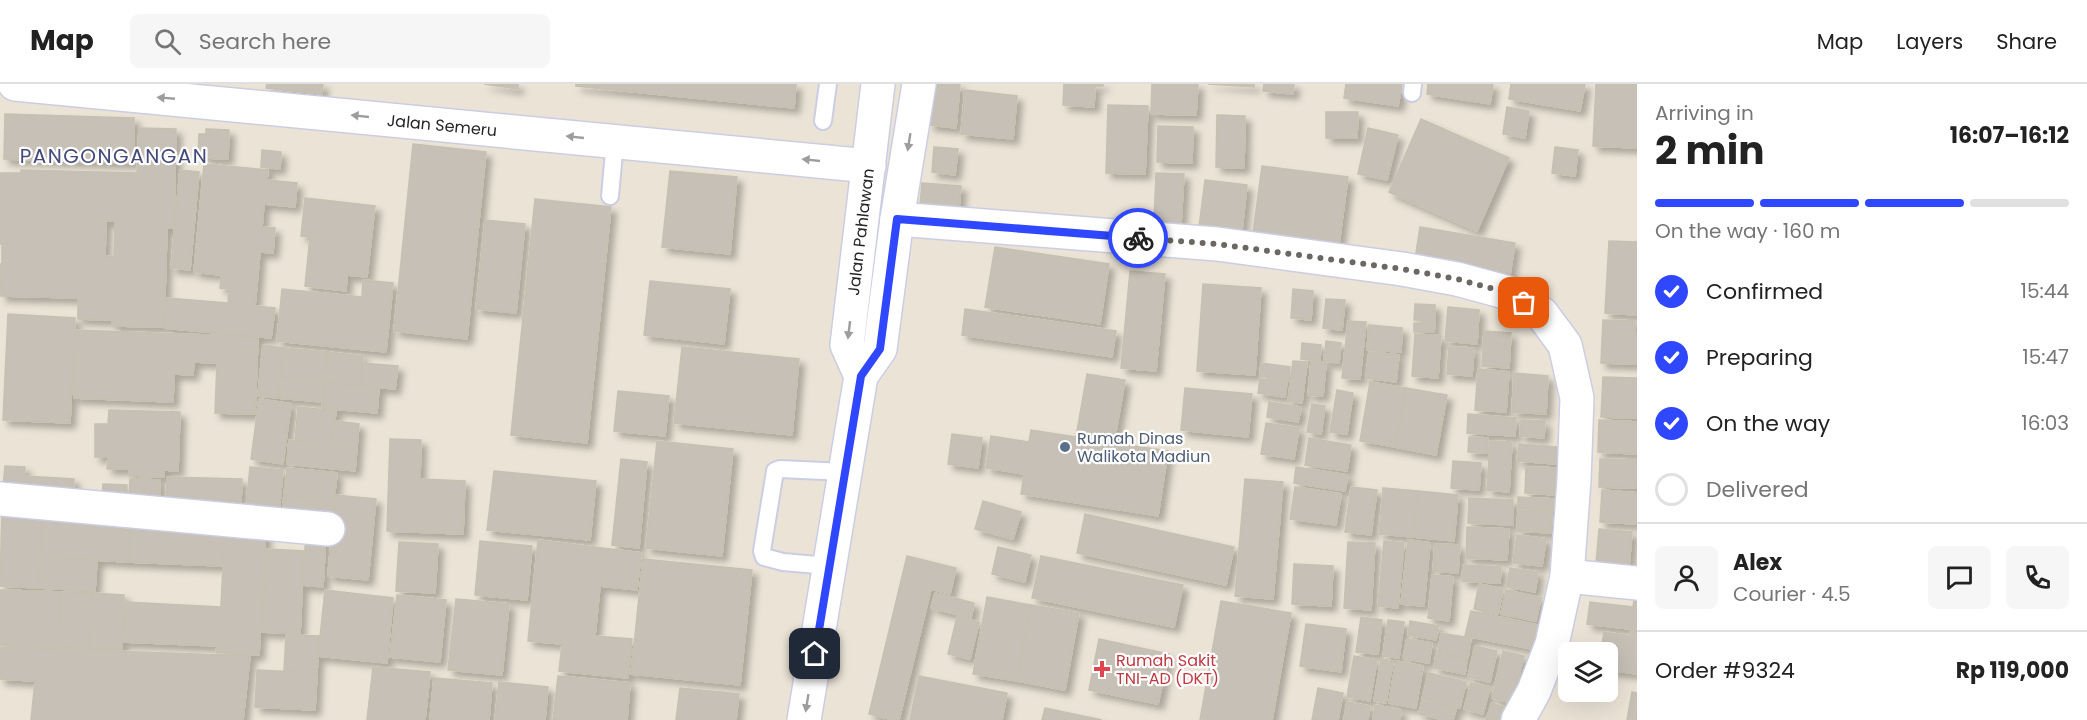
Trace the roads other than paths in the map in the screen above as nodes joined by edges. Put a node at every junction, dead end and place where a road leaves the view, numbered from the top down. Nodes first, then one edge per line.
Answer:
1 (15, 84) edge
2 (828, 84) edge
3 (878, 84) edge
4 (919, 84) edge
5 (206, 93) edge
6 (823, 121) dead end
7 (615, 141) junction
8 (869, 166) junction
9 (610, 196) dead end
10 (897, 219) junction
11 (861, 376) junction
12 (845, 472) junction
13 (0, 499) edge
14 (328, 529) dead end
15 (829, 566) junction
16 (1568, 576) junction
17 (1637, 583) edge
18 (804, 720) edge
19 (1518, 720) edge

5 -> 1 street, Jalan Semeru
2 - 6 lane
3 - 8 street, Jalan Pahlawan
4 -> 10 street, Jalan Pahlawan
7 -> 5 street, Jalan Semeru
8 -> 7 street, Jalan Semeru
7 - 9 lane
8 -> 11 street, Jalan Pahlawan
10 - 11 street, Jalan Pahlawan
10 - 16 street
11 - 12 street, Jalan Pahlawan
12 - 15 street, Jalan Pahlawan
12 - 15 lane
13 - 14 street
15 -> 18 street, Jalan Pahlawan
16 - 17 street
16 - 19 street

